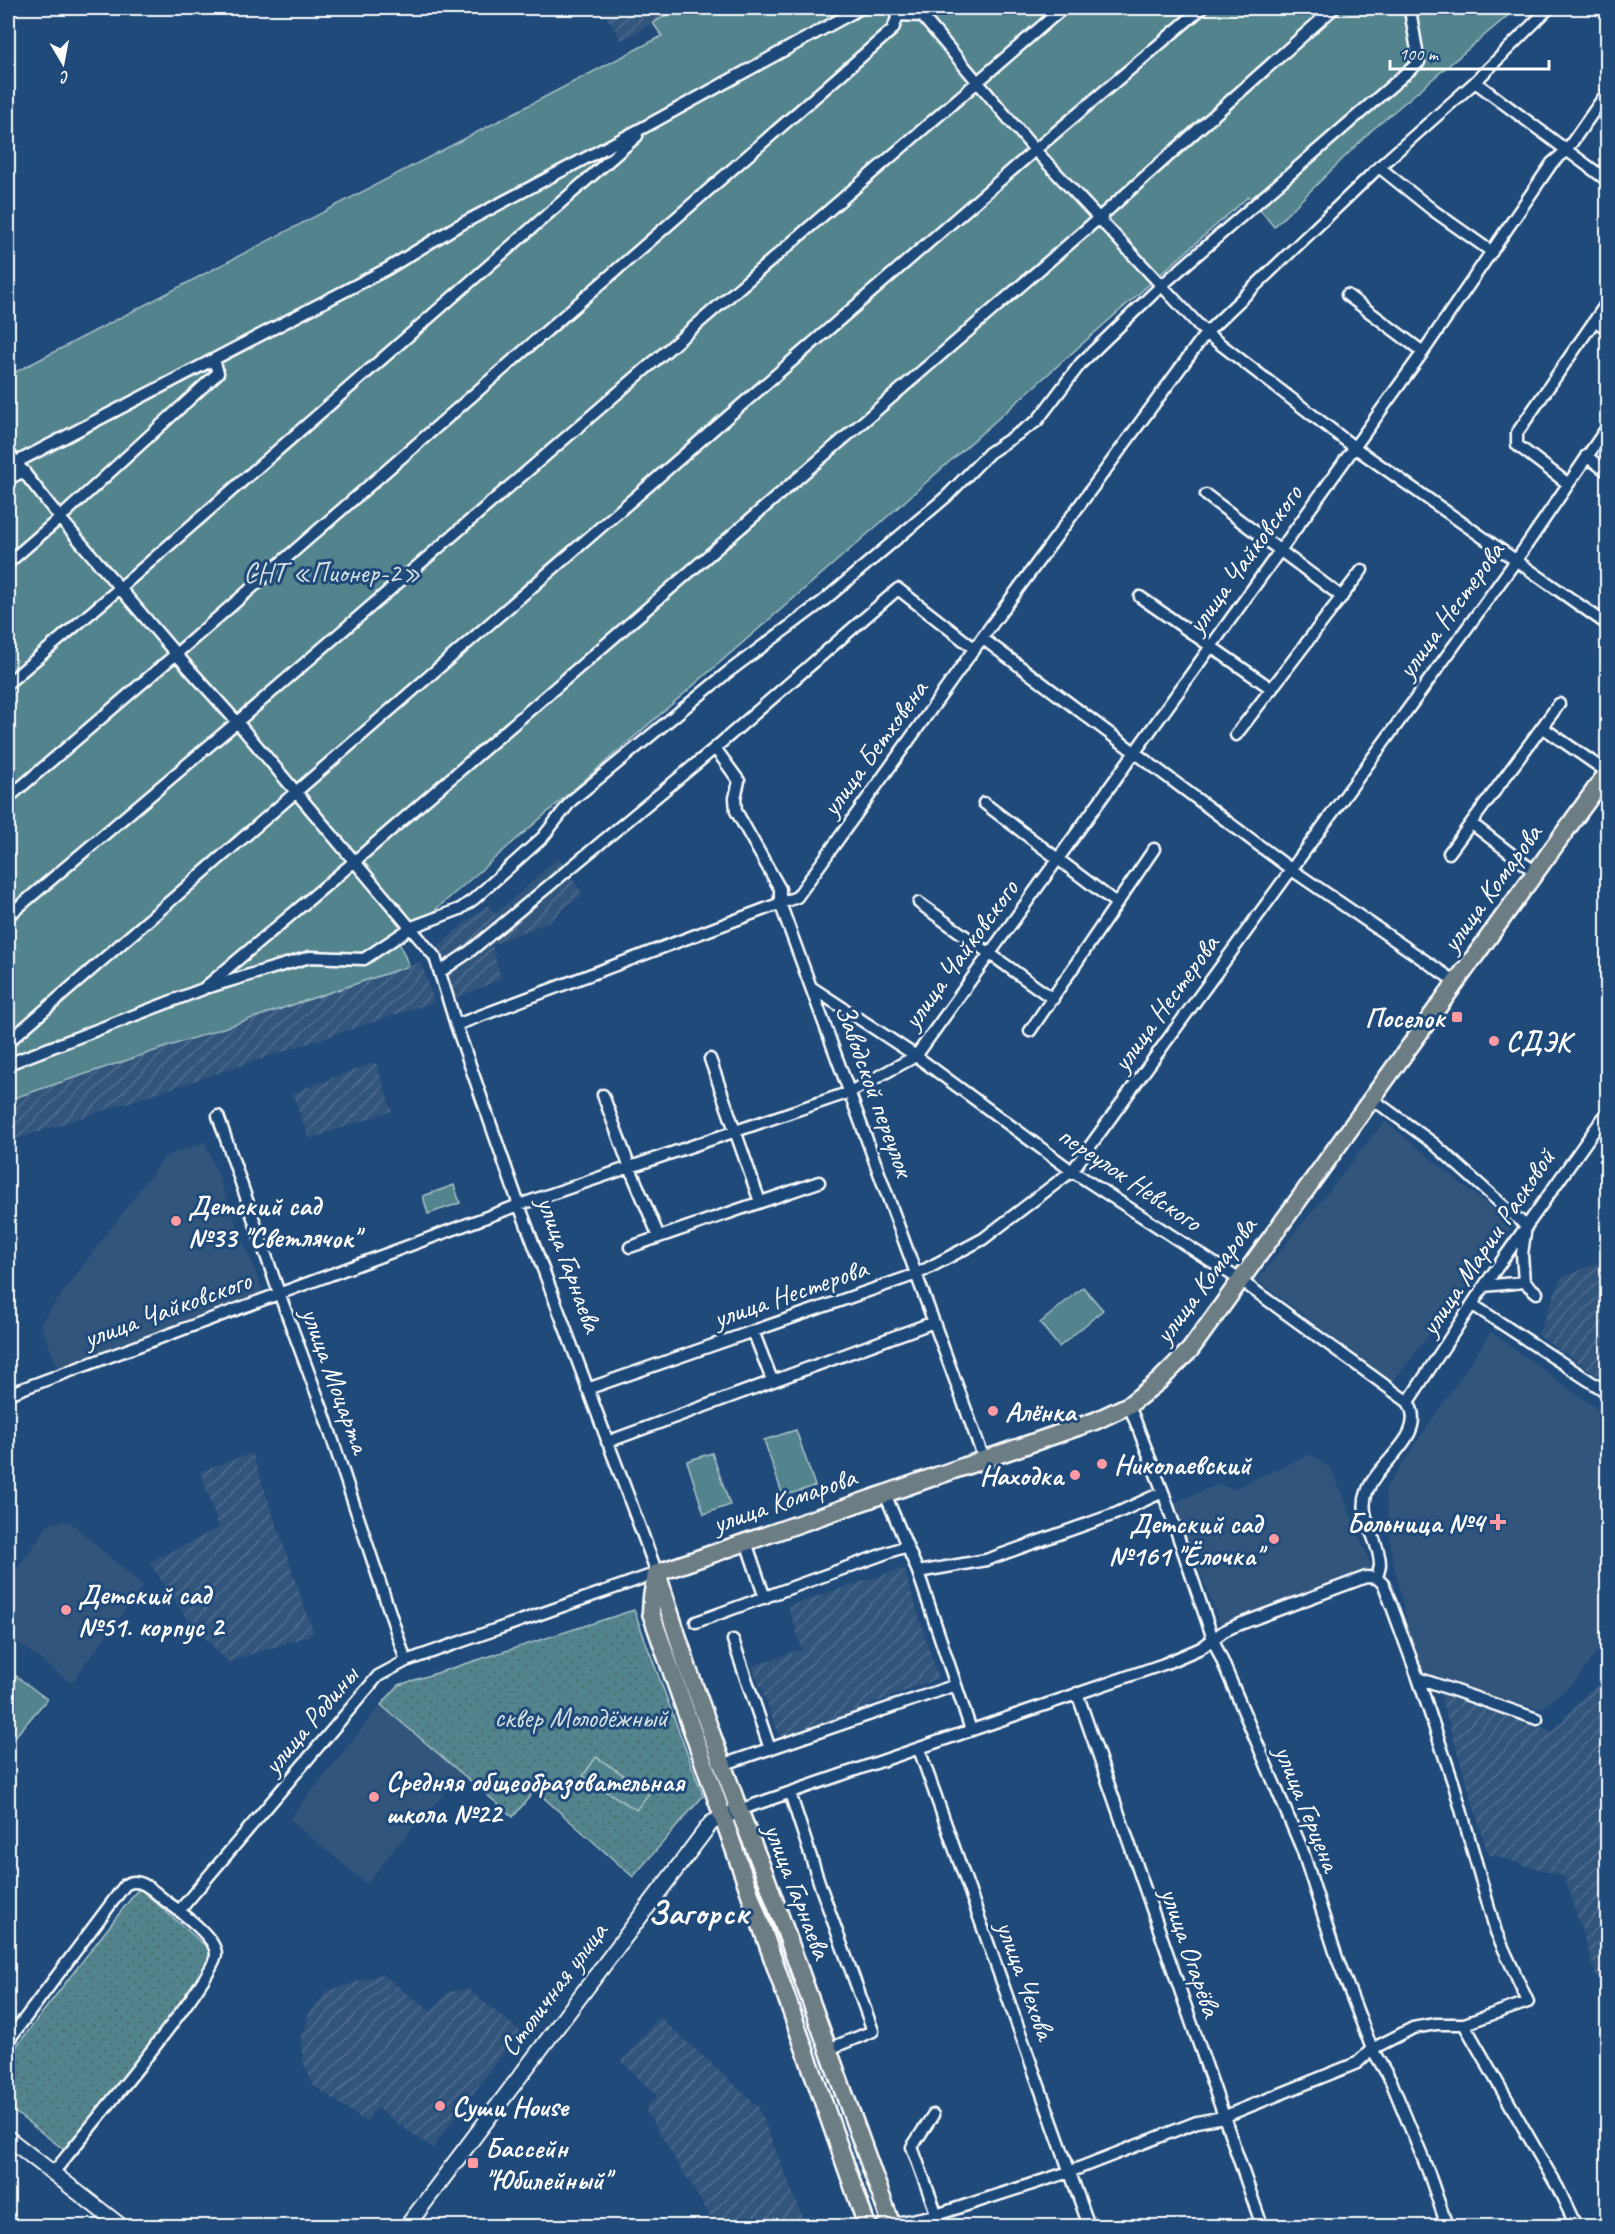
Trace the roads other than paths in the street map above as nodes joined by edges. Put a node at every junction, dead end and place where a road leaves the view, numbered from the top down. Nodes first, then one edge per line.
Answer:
1 (861, 8) edge
2 (1063, 8) edge
3 (1202, 8) edge
4 (1334, 8) edge
5 (1410, 8) edge
6 (1549, 8) edge
7 (894, 11) edge
8 (976, 81) junction
9 (1475, 82) junction
10 (1608, 91) edge
11 (650, 124) junction
12 (1035, 150) junction
13 (1566, 151) junction
14 (1379, 167) junction
15 (1608, 181) edge
16 (1099, 218) junction
17 (1492, 252) junction
18 (1161, 286) junction
19 (1347, 295) dead end
20 (1608, 301) edge
21 (1595, 320) junction
22 (1608, 330) edge
23 (1206, 333) junction
24 (1423, 352) junction
25 (214, 360) junction
26 (1608, 426) edge
27 (1354, 447) junction
28 (8, 452) edge
29 (1587, 456) junction
30 (15, 463) junction
31 (24, 471) junction
32 (1608, 471) edge
33 (8, 479) edge
34 (1568, 483) junction
35 (1206, 495) dead end
36 (60, 518) junction
37 (1279, 550) junction
38 (1515, 562) junction
39 (8, 563) edge
40 (1362, 570) dead end
41 (120, 588) junction
42 (1140, 597) dead end
43 (1342, 597) junction
44 (1608, 625) edge
45 (982, 638) junction
46 (1210, 647) junction
47 (975, 649) junction
48 (176, 654) junction
49 (8, 683) edge
50 (1272, 689) junction
51 (1559, 704) dead end
52 (237, 722) junction
53 (1542, 727) junction
54 (1236, 735) dead end
55 (715, 748) junction
56 (1134, 753) junction
57 (1607, 772) edge
58 (296, 793) junction
59 (8, 798) edge
60 (984, 803) dead end
61 (1471, 823) junction
62 (1154, 849) dead end
63 (1449, 852) dead end
64 (1058, 858) junction
65 (355, 861) junction
66 (1292, 870) junction
67 (1535, 872) junction
68 (780, 903) junction
69 (919, 903) dead end
70 (1116, 903) junction
71 (8, 916) edge
72 (412, 927) junction
73 (990, 952) junction
74 (441, 971) junction
75 (1456, 982) junction
76 (811, 987) junction
77 (203, 989) junction
78 (1053, 999) junction
79 (456, 1025) junction
80 (1030, 1031) dead end
81 (8, 1042) edge
82 (916, 1056) junction
83 (710, 1059) dead end
84 (8, 1064) edge
85 (850, 1092) junction
86 (603, 1095) dead end
87 (1371, 1098) junction
88 (1608, 1111) edge
89 (218, 1116) dead end
90 (735, 1132) junction
91 (630, 1168) junction
92 (1072, 1171) junction
93 (819, 1182) dead end
94 (760, 1202) junction
95 (519, 1206) junction
96 (1526, 1226) junction
97 (659, 1237) junction
98 (630, 1247) dead end
99 (917, 1274) junction
100 (1240, 1280) junction
101 (1524, 1282) junction
102 (1484, 1286) junction
103 (279, 1293) junction
104 (1537, 1293) dead end
105 (1473, 1305) junction
106 (934, 1322) junction
107 (753, 1331) junction
108 (772, 1380) junction
109 (587, 1389) junction
110 (1606, 1392) edge
111 (8, 1394) edge
112 (1408, 1402) junction
113 (1130, 1405) junction
114 (607, 1442) junction
115 (984, 1460) junction
116 (1163, 1492) junction
117 (885, 1494) junction
118 (746, 1542) junction
119 (906, 1546) junction
120 (918, 1572) junction
121 (657, 1573) junction
122 (1377, 1578) junction
123 (765, 1598) junction
124 (696, 1622) dead end
125 (1213, 1639) junction
126 (733, 1640) dead end
127 (406, 1660) junction
128 (1418, 1678) junction
129 (956, 1685) junction
130 (1077, 1694) junction
131 (1537, 1719) dead end
132 (971, 1730) junction
133 (771, 1749) junction
134 (918, 1749) junction
135 (722, 1765) junction
136 (790, 1793) junction
137 (731, 1813) junction
138 (179, 1911) junction
139 (1464, 2024) junction
140 (8, 2041) edge
141 (829, 2049) junction
142 (1372, 2049) junction
143 (933, 2115) dead end
144 (1223, 2117) junction
145 (8, 2138) edge
146 (1069, 2172) junction
147 (53, 2173) junction
148 (936, 2215) junction
149 (121, 2226) edge
150 (407, 2226) edge
151 (867, 2226) edge
152 (888, 2226) edge
153 (941, 2226) edge
154 (1089, 2226) edge
155 (1262, 2226) edge
156 (1447, 2226) edge
157 (1576, 2226) edge

1 - 11 street
2 - 8 street
3 - 12 street
4 - 16 street
5 - 18 street
6 - 9 street, улица Бетховена
7 - 8 street
7 - 48 street
8 - 12 street
8 - 52 street
9 - 13 street
9 - 14 street, улица Бетховена
10 - 13 street, улица Чайковского
11 - 25 street
11 - 41 street
12 - 16 street
12 - 58 street
13 - 15 street
13 - 17 street, улица Чайковского
14 - 17 street
14 - 23 street, улица Бетховена
16 - 18 street
16 - 65 street
17 - 24 street, улица Чайковского
18 - 23 street
18 - 72 street
19 - 24 street
20 - 21 street
21 - 22 street
21 - 34 street
23 - 27 street
23 - 45 street, улица Бетховена
24 - 27 street, улица Чайковского
25 - 30 street
25 - 36 street
26 - 29 street, улица Нестерова
27 - 37 street, улица Чайковского
27 - 38 street
28 - 30 street, улица Гарнаева
29 - 32 street
29 - 34 street, улица Нестерова
30 - 31 street, улица Гарнаева
31 - 33 street
31 - 36 street, улица Гарнаева
34 - 38 street, улица Нестерова
35 - 37 street
36 - 39 street
36 - 41 street, улица Гарнаева
37 - 43 street
37 - 46 street, улица Чайковского
38 - 44 street
38 - 66 street, улица Нестерова
40 - 43 street
41 - 48 street, улица Гарнаева
41 - 49 street
42 - 46 street
43 - 50 street
45 - 47 street, улица Бетховена
45 - 56 street
46 - 50 street
46 - 56 street, улица Чайковского
47 - 55 street
47 - 68 street, улица Бетховена
48 - 52 street, улица Гарнаева
48 - 59 street
50 - 54 street
51 - 53 street
52 - 58 street, улица Гарнаева
52 - 71 street
53 - 57 street
53 - 61 street
55 - 68 street, Заводской переулок
55 - 74 street
56 - 64 street, улица Чайковского
56 - 66 street
57 - 67 main road, улица Комарова
58 - 65 street, улица Гарнаева
58 - 81 street
60 - 64 street
61 - 63 street
61 - 67 street
62 - 70 street
64 - 70 street
64 - 73 street, улица Чайковского
65 - 72 street, улица Гарнаева
65 - 77 street
66 - 75 street
66 - 92 street, улица Нестерова
67 - 75 main road, улица Комарова
68 - 76 street, Заводской переулок
68 - 79 street, улица Бетховена
69 - 73 street
70 - 78 street
72 - 74 street, улица Гарнаева
72 - 77 street
73 - 78 street
73 - 82 street, улица Чайковского
74 - 79 street, улица Гарнаева
75 - 87 main road, улица Комарова
76 - 82 street, переулок Невского
76 - 85 street, Заводской переулок
77 - 84 street
78 - 80 street
79 - 95 street, улица Гарнаева
82 - 85 street, улица Чайковского
82 - 92 street, переулок Невского
83 - 90 street
85 - 90 street, улица Чайковского
85 - 99 street, Заводской переулок
86 - 91 street
87 - 96 street
87 - 100 main road, улица Комарова
88 - 96 street, улица Марии Расковой
89 - 103 street, улица Моцарта
90 - 91 street, улица Чайковского
90 - 94 street
91 - 95 street, улица Чайковского
91 - 97 street
92 - 99 street, улица Нестерова
92 - 100 street, переулок Невского
93 - 94 street
94 - 97 street
95 - 103 street, улица Чайковского
95 - 109 street, улица Гарнаева
96 - 101 street
96 - 102 street, улица Марии Расковой
97 - 98 street
99 - 106 street, Заводской переулок
99 - 107 street, улица Нестерова
100 - 112 street, переулок Невского
100 - 113 main road, улица Комарова
101 - 102 street
101 - 104 street
102 - 105 street, улица Марии Расковой
103 - 111 street, улица Чайковского
103 - 127 street, улица Моцарта
105 - 110 street
105 - 112 street, улица Марии Расковой
106 - 108 street
106 - 115 street, Заводской переулок
107 - 108 street
107 - 109 street, улица Нестерова
108 - 114 street
109 - 114 street, улица Гарнаева
112 - 122 street
113 - 115 main road, улица Комарова
113 - 116 street, улица Герцена
114 - 121 street, улица Гарнаева
115 - 117 main road, улица Комарова
116 - 120 street
116 - 125 street, улица Герцена
117 - 118 main road, улица Комарова
117 - 119 street
118 - 121 main road, улица Комарова
118 - 123 street
119 - 120 street
119 - 123 street
120 - 129 street
121 - 127 street, улица Родины
121 - 135 main road, улица Гарнаева
121 - 137 main road, улица Гарнаева
122 - 125 street
122 - 128 street
123 - 124 street
125 - 130 street
125 - 142 street, улица Герцена
126 - 133 street
127 - 138 street, улица Родины
128 - 131 street
128 - 139 street
129 - 132 street
129 - 133 street
130 - 132 street
130 - 144 street, улица Огарёва
132 - 134 street
133 - 135 street
134 - 136 street
134 - 146 street, улица Чехова
135 - 137 main road, улица Гарнаева
136 - 137 street
136 - 141 street
137 - 141 main road, улица Гарнаева
137 - 150 street, Столичная улица
137 - 151 main road, улица Гарнаева
138 - 140 street
138 - 147 street
139 - 142 street
139 - 157 street
141 - 152 main road, улица Гарнаева
142 - 144 street
142 - 156 street, улица Герцена
143 - 148 street
144 - 146 street
144 - 155 street, улица Огарёва
145 - 147 street
146 - 148 street
146 - 154 street, улица Чехова
147 - 149 street
148 - 152 street
148 - 153 street

